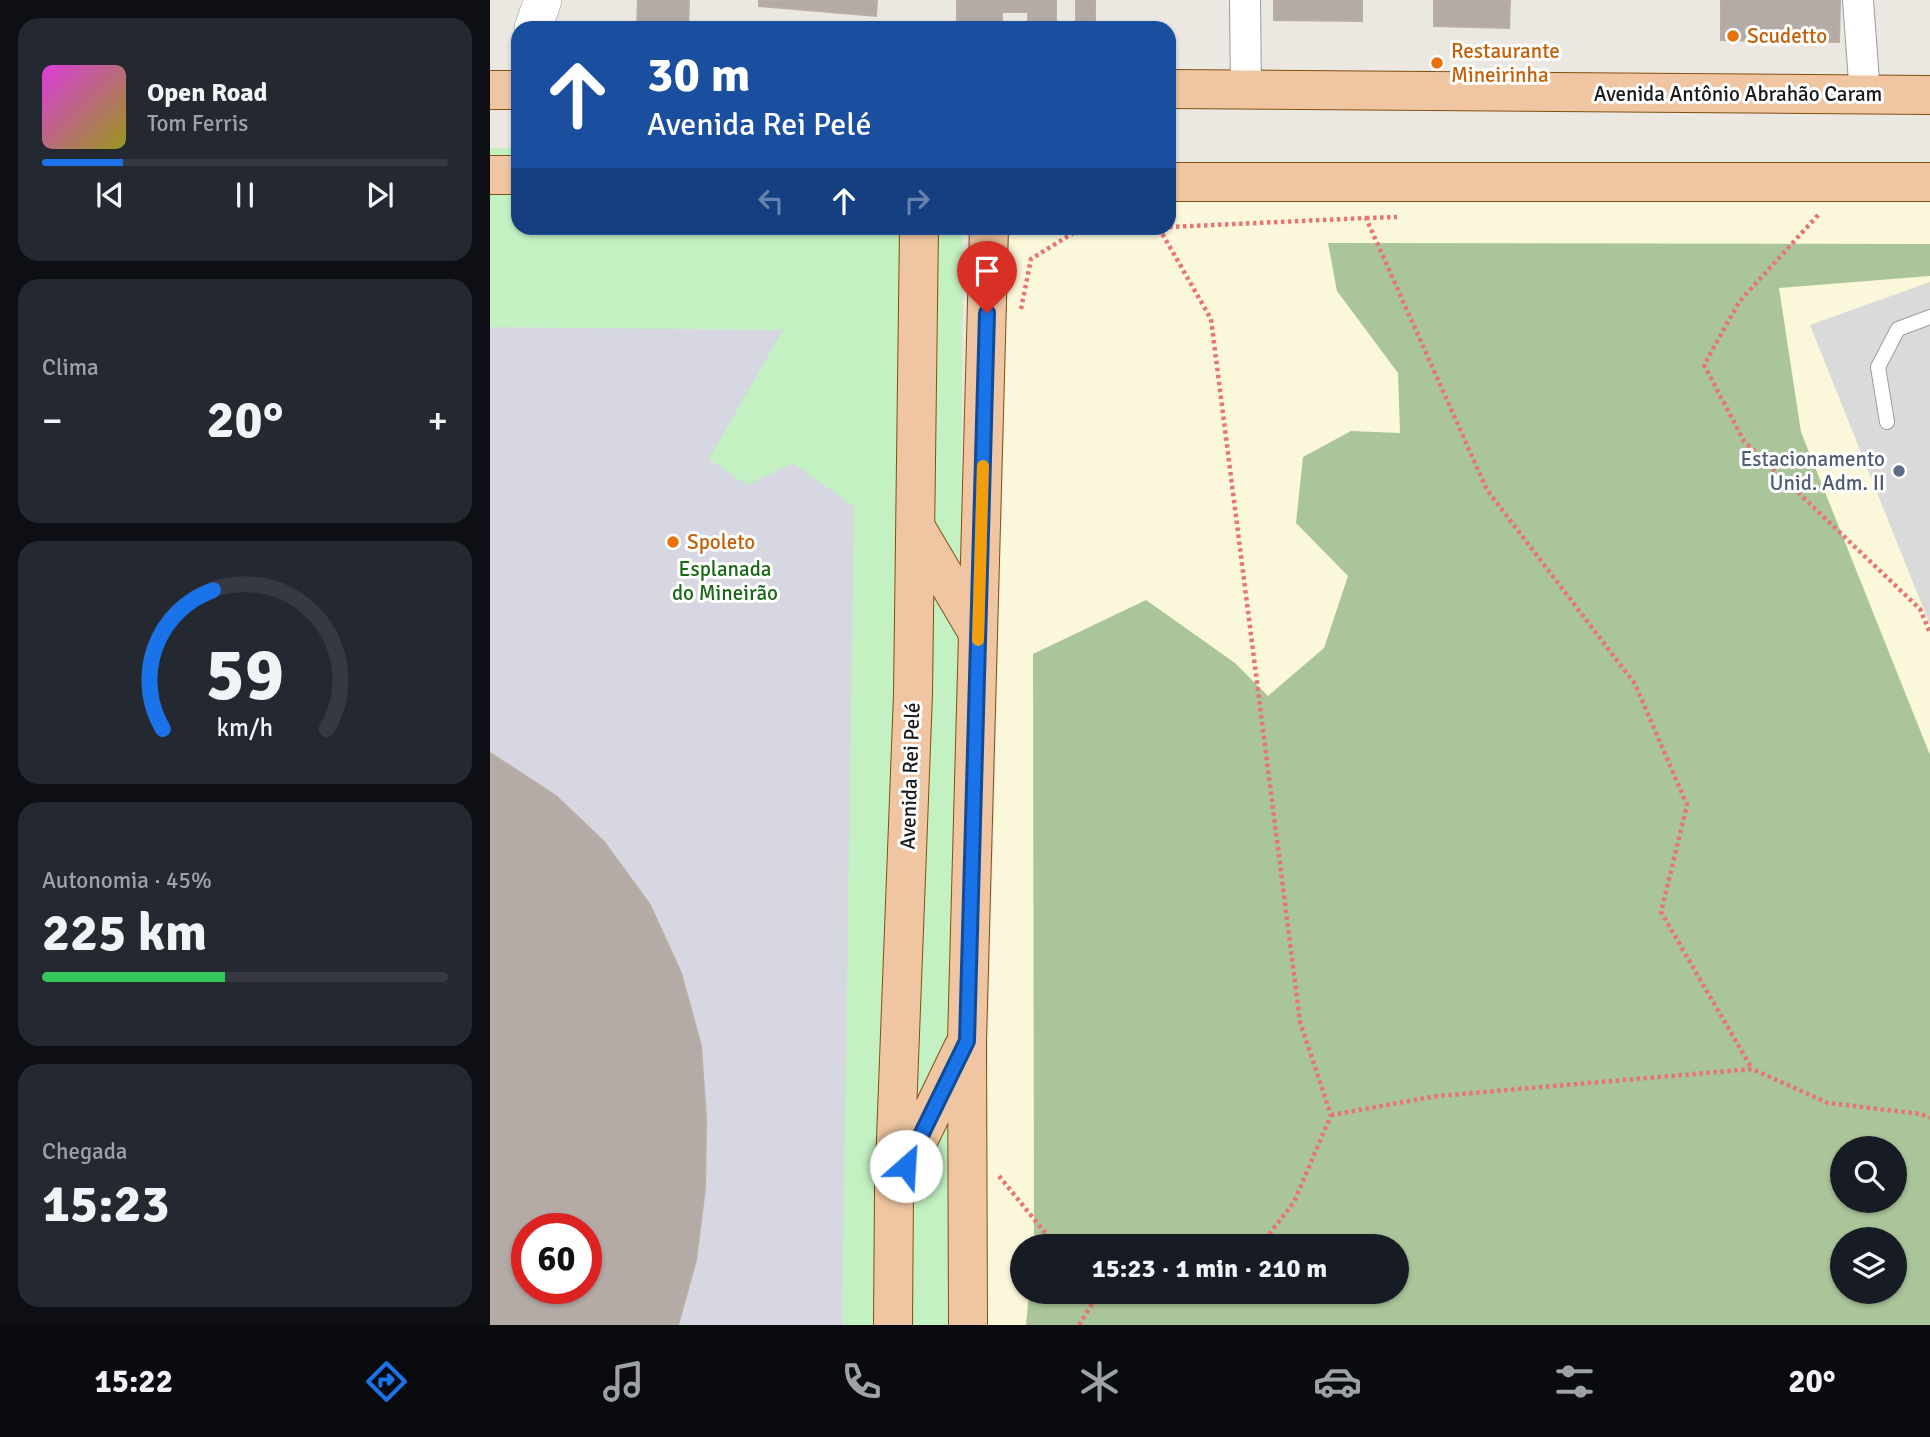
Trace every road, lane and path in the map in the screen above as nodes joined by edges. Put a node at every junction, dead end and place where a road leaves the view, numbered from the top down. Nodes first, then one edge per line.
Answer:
1 (542, 0) edge
2 (1245, 0) edge
3 (1858, 0) edge
4 (535, 21) edge
5 (1176, 89) edge
6 (1246, 90) junction
7 (1865, 94) junction
8 (1930, 95) edge
9 (490, 175) edge
10 (511, 175) edge
11 (1176, 182) edge
12 (1930, 182) edge
13 (1823, 209) dead end
14 (1407, 217) dead end
15 (1366, 218) junction
16 (1176, 227) edge
17 (919, 235) edge
18 (989, 235) edge
19 (1070, 235) edge
20 (1163, 235) edge
21 (1020, 314) dead end
22 (1930, 317) edge
23 (1887, 422) dead end
24 (916, 528) junction
25 (978, 633) junction
26 (1930, 633) edge
27 (967, 1041) junction
28 (1752, 1069) junction
29 (1331, 1115) junction
30 (1930, 1118) edge
31 (994, 1170) dead end
32 (894, 1191) junction
33 (1046, 1234) edge
34 (1269, 1234) edge
35 (1090, 1304) edge
36 (893, 1325) edge
37 (968, 1325) edge
38 (1079, 1325) edge

1 - 4 street
2 - 6 street
3 - 7 street
5 - 6 main road, Avenida Antônio Abrahão Caram
6 - 7 main road, Avenida Antônio Abrahão Caram
7 - 8 main road, Avenida Antônio Abrahão Caram
9 - 10 main road
11 - 12 main road
13 - 26 path
14 - 15 path
15 - 16 path
15 - 28 path
17 - 24 main road, Avenida Rei Pelé
18 - 25 main road
19 - 21 path
20 - 29 path
22 - 23 lane
24 - 25 main road
24 - 32 main road, Avenida Rei Pelé
25 - 27 main road
27 - 32 main road
27 - 37 main road
28 - 29 path
28 - 30 path
29 - 34 path
31 - 33 path
32 - 36 main road, Avenida Rei Pelé
35 - 38 path

